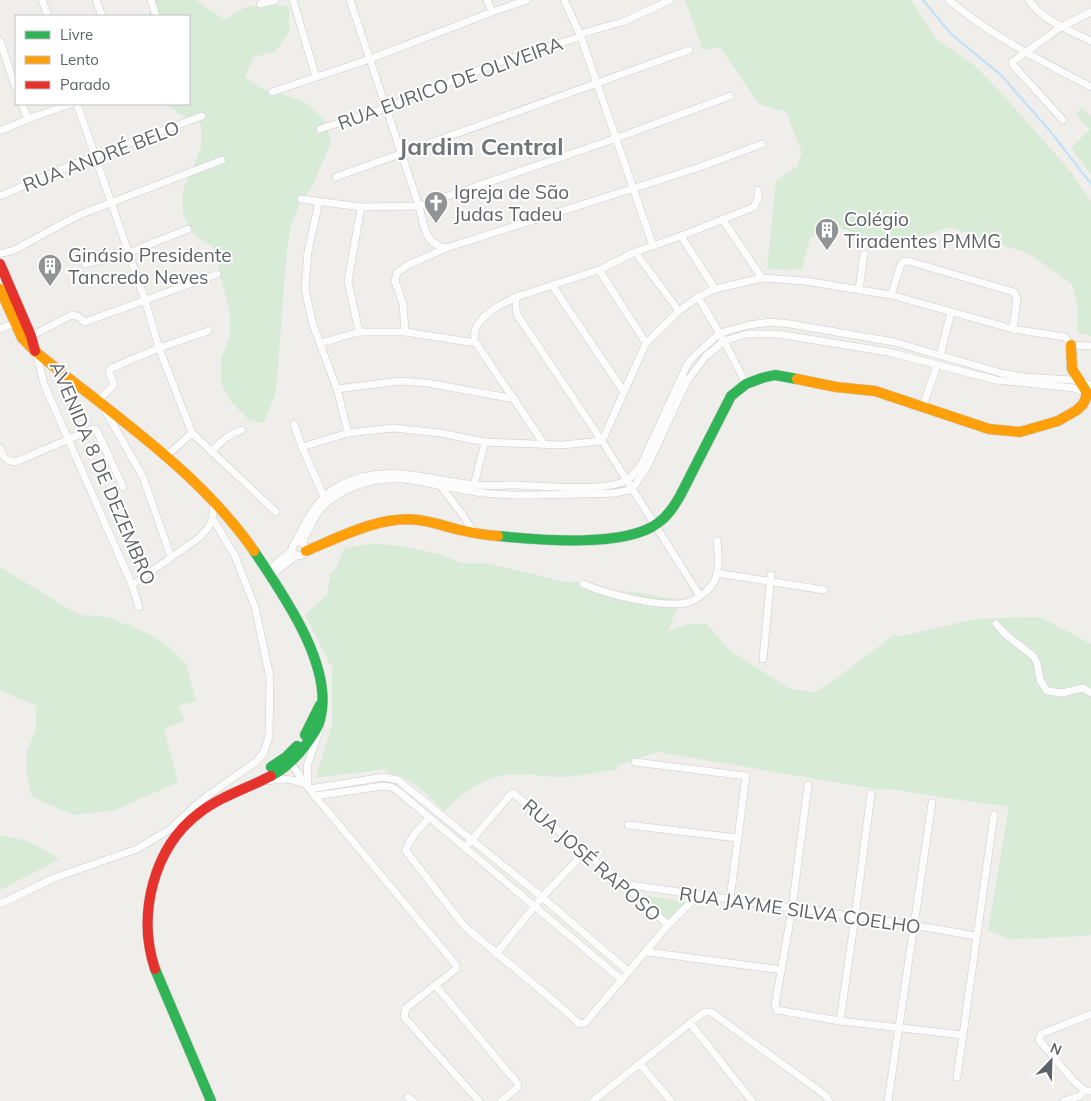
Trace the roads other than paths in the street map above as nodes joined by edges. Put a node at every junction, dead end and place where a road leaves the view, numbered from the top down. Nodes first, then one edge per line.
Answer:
1 (42, 0) edge
2 (96, 0) edge
3 (151, 0) edge
4 (275, 0) edge
5 (293, 0) edge
6 (350, 0) edge
7 (488, 0) edge
8 (528, 0) edge
9 (564, 0) edge
10 (670, 0) edge
11 (949, 0) edge
12 (1029, 0) edge
13 (260, 4) dead end
14 (492, 12) junction
15 (1091, 12) edge
16 (48, 15) edge
17 (102, 15) edge
18 (156, 15) edge
19 (1061, 26) junction
20 (580, 36) junction
21 (0, 41) edge
22 (1091, 41) edge
23 (689, 50) dead end
24 (1025, 52) junction
25 (370, 59) junction
26 (316, 77) junction
27 (596, 84) junction
28 (15, 86) edge
29 (1091, 87) edge
30 (272, 92) dead end
31 (730, 96) dead end
32 (22, 105) edge
33 (68, 105) edge
34 (76, 105) edge
35 (386, 108) junction
36 (202, 116) dead end
37 (28, 119) junction
38 (1063, 120) dead end
39 (320, 129) dead end
40 (0, 131) edge
41 (617, 138) junction
42 (762, 144) dead end
43 (401, 155) junction
44 (95, 156) junction
45 (222, 160) dead end
46 (336, 177) dead end
47 (634, 189) junction
48 (758, 190) dead end
49 (0, 196) edge
50 (300, 199) dead end
51 (319, 202) junction
52 (111, 204) junction
53 (419, 206) junction
54 (361, 207) junction
55 (723, 220) junction
56 (188, 229) dead end
57 (681, 236) junction
58 (653, 246) junction
59 (446, 248) junction
60 (635, 252) junction
61 (128, 253) junction
62 (0, 254) edge
63 (864, 254) dead end
64 (0, 264) edge
65 (85, 264) dead end
66 (599, 270) junction
67 (217, 274) dead end
68 (762, 278) junction
69 (552, 285) junction
70 (716, 289) junction
71 (0, 290) edge
72 (859, 290) junction
73 (891, 295) junction
74 (516, 297) junction
75 (698, 297) junction
76 (145, 300) junction
77 (679, 311) junction
78 (951, 313) junction
79 (14, 323) junction
80 (0, 329) edge
81 (1013, 329) junction
82 (208, 331) dead end
83 (359, 332) junction
84 (405, 332) junction
85 (720, 333) junction
86 (31, 336) junction
87 (724, 342) junction
88 (321, 343) junction
89 (476, 343) junction
90 (646, 343) junction
91 (1071, 345) junction
92 (1091, 346) edge
93 (159, 348) junction
94 (36, 352) junction
95 (940, 355) junction
96 (937, 364) junction
97 (746, 384) junction
98 (1088, 388) edge
99 (337, 389) junction
100 (624, 392) junction
101 (515, 399) junction
102 (100, 405) junction
103 (923, 406) junction
104 (294, 424) dead end
105 (242, 430) dead end
106 (192, 433) junction
107 (348, 433) junction
108 (69, 441) junction
109 (602, 441) junction
110 (484, 442) junction
111 (544, 444) junction
112 (302, 447) junction
113 (0, 448) edge
114 (211, 452) junction
115 (166, 456) junction
116 (627, 480) junction
117 (440, 485) junction
118 (474, 485) junction
119 (123, 487) dead end
120 (632, 489) junction
121 (324, 497) junction
122 (221, 509) junction
123 (276, 512) dead end
124 (213, 519) junction
125 (656, 525) junction
126 (474, 533) junction
127 (717, 541) dead end
128 (298, 549) junction
129 (171, 557) junction
130 (717, 573) junction
131 (268, 574) junction
132 (770, 578) junction
133 (583, 584) dead end
134 (132, 586) junction
135 (824, 590) dead end
136 (700, 596) junction
137 (139, 607) dead end
138 (996, 624) dead end
139 (763, 659) dead end
140 (1091, 693) edge
141 (321, 702) junction
142 (321, 720) junction
143 (289, 760) junction
144 (635, 762) dead end
145 (307, 766) junction
146 (298, 773) junction
147 (384, 777) junction
148 (285, 779) junction
149 (808, 785) dead end
150 (383, 786) junction
151 (309, 788) junction
152 (245, 789) junction
153 (871, 794) dead end
154 (315, 796) junction
155 (932, 803) dead end
156 (994, 814) dead end
157 (429, 818) junction
158 (189, 822) junction
159 (628, 825) dead end
160 (173, 826) junction
161 (737, 838) junction
162 (472, 839) junction
163 (465, 848) junction
164 (584, 853) junction
165 (623, 884) junction
166 (698, 895) junction
167 (542, 897) junction
168 (730, 899) junction
169 (0, 904) edge
170 (535, 906) junction
171 (792, 908) junction
172 (855, 917) junction
173 (668, 925) junction
174 (913, 925) junction
175 (976, 936) junction
176 (647, 952) junction
177 (496, 954) junction
178 (782, 970) junction
179 (629, 972) junction
180 (622, 980) junction
181 (436, 986) junction
182 (1091, 1014) edge
183 (840, 1021) junction
184 (690, 1023) junction
185 (900, 1027) junction
186 (963, 1035) junction
187 (640, 1064) junction
188 (957, 1077) dead end
189 (1088, 1091) edge
190 (212, 1101) edge
191 (479, 1101) edge
192 (501, 1101) edge
193 (593, 1101) edge
194 (671, 1101) edge
195 (752, 1101) edge
196 (829, 1101) edge
197 (888, 1101) edge
198 (1064, 1101) edge

1 - 16 street
2 - 17 street
3 - 18 street
4 - 13 street
5 - 26 street
6 - 25 street
7 - 14 street
8 - 14 street
9 - 20 street
10 - 20 street, RUA EURICO DE OLIVEIRA
11 - 24 street
12 - 19 street
14 - 25 street
15 - 19 street
19 - 22 street
19 - 24 street
20 - 27 street
20 - 35 street, RUA EURICO DE OLIVEIRA
21 - 28 street
23 - 27 street
24 - 29 street
24 - 38 street
25 - 26 street
25 - 35 street
26 - 30 street
27 - 41 street
27 - 43 street
31 - 41 street
32 - 37 street
33 - 37 street
34 - 44 street
35 - 39 street, RUA EURICO DE OLIVEIRA
35 - 43 street
36 - 44 street, RUA ANDRÉ BELO
37 - 40 street
41 - 47 street
41 - 53 street
42 - 47 street
43 - 46 street
43 - 53 street
44 - 49 street, RUA ANDRÉ BELO
44 - 52 street
45 - 52 street
47 - 58 street
47 - 59 street
48 - 55 street
50 - 51 street
51 - 54 street
51 - 88 street
52 - 61 street
52 - 62 street
53 - 54 street
53 - 59 street
54 - 83 street
55 - 57 street
55 - 68 street
56 - 61 street
57 - 58 street
57 - 70 street
58 - 60 street
59 - 84 street
60 - 66 street
60 - 77 street
61 - 65 street
61 - 76 street
63 - 72 street
64 - 86 main road, AVENIDA 8 DE DEZEMBRO
66 - 69 street
66 - 90 street
67 - 76 street
68 - 70 street
68 - 72 street
69 - 74 street
69 - 100 street
70 - 75 street
71 - 79 main road, AVENIDA 8 DE DEZEMBRO
72 - 73 street
73 - 78 street
73 - 81 street
74 - 89 street
74 - 109 street
75 - 77 street
75 - 85 street
76 - 86 street
76 - 93 street
77 - 90 street
78 - 81 street
78 - 95 street
79 - 80 street
79 - 94 main road, AVENIDA 8 DE DEZEMBRO
81 - 91 street
82 - 93 street
83 - 84 street
83 - 88 street
84 - 89 street
85 - 87 street
85 - 95 street
85 - 116 street
86 - 94 main road, AVENIDA 8 DE DEZEMBRO
87 - 96 street
87 - 97 street
87 - 120 street
88 - 99 street
89 - 101 street
90 - 100 street
91 - 92 street
91 - 98 main road
93 - 102 street
93 - 106 street
94 - 102 main road
94 - 108 street, AVENIDA 8 DE DEZEMBRO
95 - 98 street
96 - 98 street
96 - 103 street
97 - 103 main road
97 - 125 main road
98 - 103 main road
99 - 101 street
99 - 107 street
100 - 109 street
101 - 111 street
102 - 115 main road
102 - 129 street
104 - 112 street
105 - 114 street
106 - 114 street
106 - 115 street
107 - 110 street
107 - 112 street
108 - 113 street
108 - 119 street
108 - 134 street, AVENIDA 8 DE DEZEMBRO
109 - 111 street
109 - 116 street
110 - 111 street
110 - 118 street
112 - 121 street
114 - 123 street
115 - 122 main road
116 - 118 street
116 - 120 street
117 - 120 street
117 - 126 street
117 - 128 street
118 - 121 street
120 - 125 street
121 - 128 street
122 - 124 street
122 - 131 main road
124 - 129 street
124 - 160 street
125 - 126 main road
125 - 136 street
126 - 128 main road
127 - 130 street
128 - 131 street
129 - 134 street
130 - 132 street
130 - 136 street
131 - 141 main road
132 - 135 street
132 - 139 street
133 - 136 street
134 - 137 street, AVENIDA 8 DE DEZEMBRO
138 - 140 street
141 - 142 main road
141 - 143 main road
142 - 143 main road
142 - 145 street
143 - 146 street
143 - 152 main road
144 - 161 street
145 - 146 street
145 - 151 street
146 - 148 street
146 - 151 street
147 - 150 street
147 - 151 street
147 - 162 street
148 - 151 street
148 - 152 street
149 - 171 street
150 - 154 street
150 - 157 street
151 - 154 street
152 - 158 main road
153 - 172 street
154 - 181 street
155 - 174 street
156 - 175 street
157 - 163 street
157 - 177 street
158 - 160 street
158 - 190 main road
159 - 161 street
160 - 169 street
161 - 168 street
162 - 163 street
162 - 164 street, RUA JOSÉ RAPOSO
162 - 167 street
163 - 170 street
164 - 165 street, RUA JOSÉ RAPOSO
164 - 167 street
165 - 166 street, RUA JAYME SILVA COELHO
165 - 173 street, RUA JOSÉ RAPOSO
166 - 168 street, RUA JAYME SILVA COELHO
166 - 173 street
167 - 170 street
167 - 179 street
168 - 171 street, RUA JAYME SILVA COELHO
170 - 177 street
170 - 180 street
171 - 172 street, RUA JAYME SILVA COELHO
171 - 178 street
172 - 174 street, RUA JAYME SILVA COELHO
172 - 183 street
173 - 176 street
174 - 175 street, RUA JAYME SILVA COELHO
174 - 185 street
175 - 186 street
176 - 178 street
176 - 179 street
177 - 180 street
178 - 183 street
179 - 180 street
181 - 191 street
181 - 192 street
182 - 189 street
183 - 185 street
184 - 187 street
184 - 195 street
184 - 196 street
185 - 186 street
185 - 197 street
186 - 188 street
187 - 193 street
187 - 194 street
189 - 198 street

